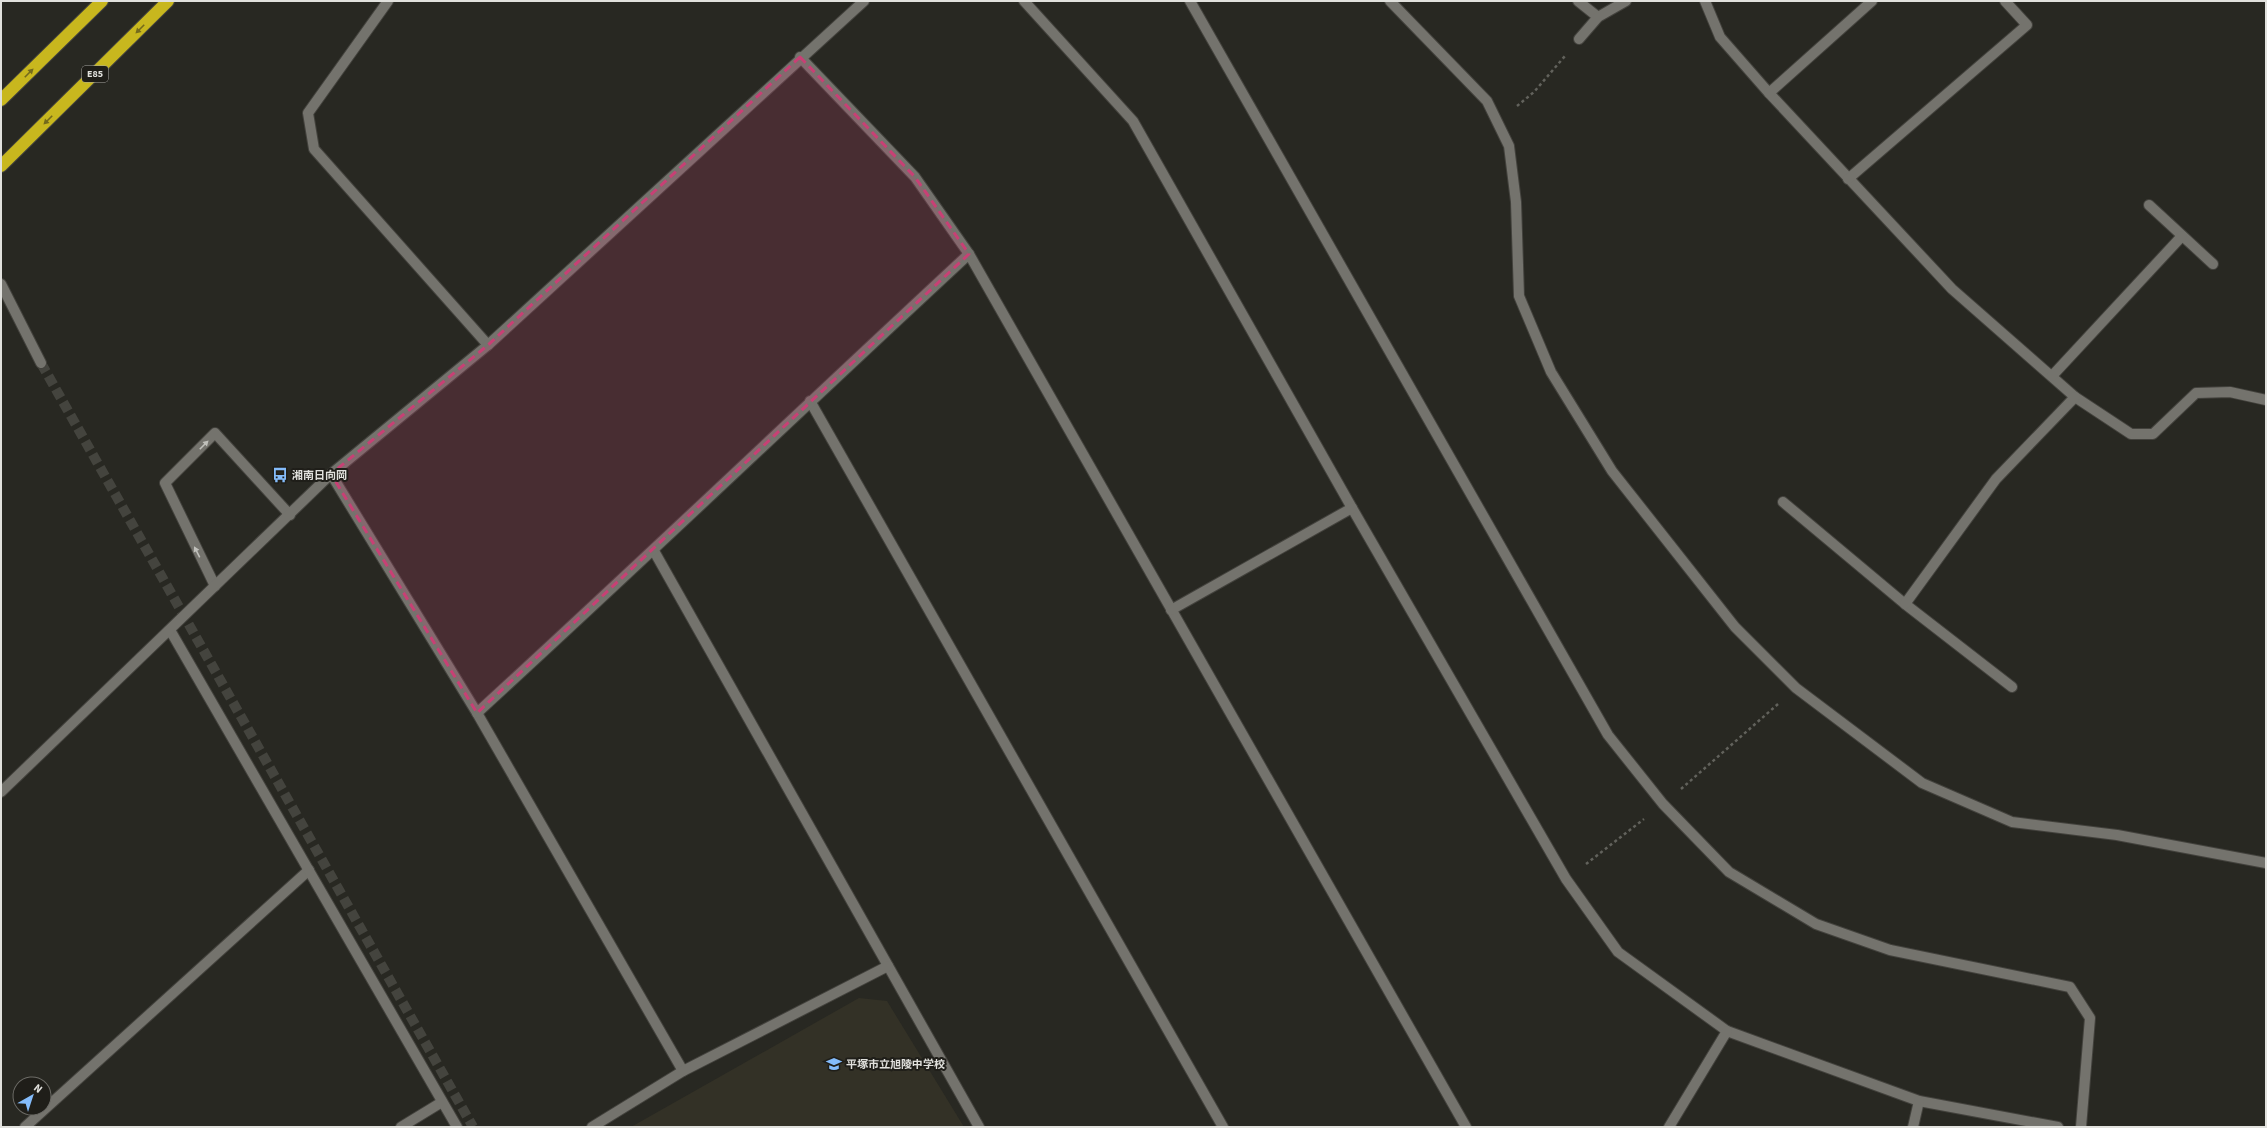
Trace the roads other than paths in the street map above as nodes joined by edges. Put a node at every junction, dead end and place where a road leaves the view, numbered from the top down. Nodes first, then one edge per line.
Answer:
1 (102, 1) edge
2 (168, 1) edge
3 (388, 1) edge
4 (864, 1) edge
5 (1024, 1) edge
6 (1190, 1) edge
7 (1390, 1) edge
8 (1578, 1) edge
9 (1626, 1) edge
10 (1705, 1) edge
11 (1872, 1) edge
12 (2005, 1) edge
13 (1598, 17) junction
14 (1579, 39) road end
15 (800, 57) junction
16 (1769, 93) junction
17 (1, 100) edge
18 (1, 166) edge
19 (1848, 179) junction
20 (2149, 205) dead end
21 (2182, 236) junction
22 (970, 254) junction
23 (2213, 264) dead end
24 (1, 284) edge
25 (488, 345) junction
26 (41, 363) tunnel mouth
27 (2052, 376) junction
28 (2075, 397) junction
29 (2266, 400) edge
30 (810, 401) junction
31 (331, 474) junction
32 (1782, 502) dead end
33 (1352, 508) junction
34 (290, 515) junction
35 (654, 551) junction
36 (215, 586) junction
37 (1905, 604) junction
38 (1171, 610) junction
39 (170, 630) junction
40 (2012, 687) dead end
41 (477, 713) junction
42 (1, 792) edge
43 (2266, 863) edge
44 (309, 870) junction
45 (888, 966) junction
46 (1727, 1031) junction
47 (683, 1070) junction
48 (1919, 1101) junction
49 (442, 1102) junction
50 (25, 1127) edge
51 (401, 1127) edge
52 (458, 1127) edge
53 (592, 1127) edge
54 (979, 1127) edge
55 (1223, 1127) edge
56 (1466, 1127) edge
57 (1669, 1127) edge
58 (1913, 1127) edge
59 (2058, 1127) edge
60 (2081, 1127) edge

17 -> 1 highway
2 -> 18 highway, E85
3 - 25 street
4 - 15 street
5 - 33 street
6 - 60 street
7 - 43 street
8 - 13 street
9 - 13 street
10 - 16 street
11 - 16 street
12 - 19 street
13 - 14 street
15 - 22 street
15 - 25 street
16 - 19 street
19 - 27 street
20 - 21 street
21 - 23 street
21 - 27 street
22 - 30 street
22 - 38 street
24 - 26 street
25 - 31 street
27 - 28 street
28 - 29 street
28 - 37 street
30 - 35 street
30 - 55 street
31 - 34 street
31 - 41 street
32 - 37 street
33 - 38 street
33 - 46 street
34 - 36 street
36 -> 34 street
35 - 41 street
35 - 45 street
36 - 39 street
37 - 40 street
38 - 56 street
39 - 42 street
39 - 44 street
41 - 47 street
44 - 49 street
44 - 50 street
45 - 47 street
45 - 54 street
46 - 48 street
46 - 57 street
47 - 53 street
48 - 58 street
48 - 59 street
49 - 51 street
49 - 52 street

